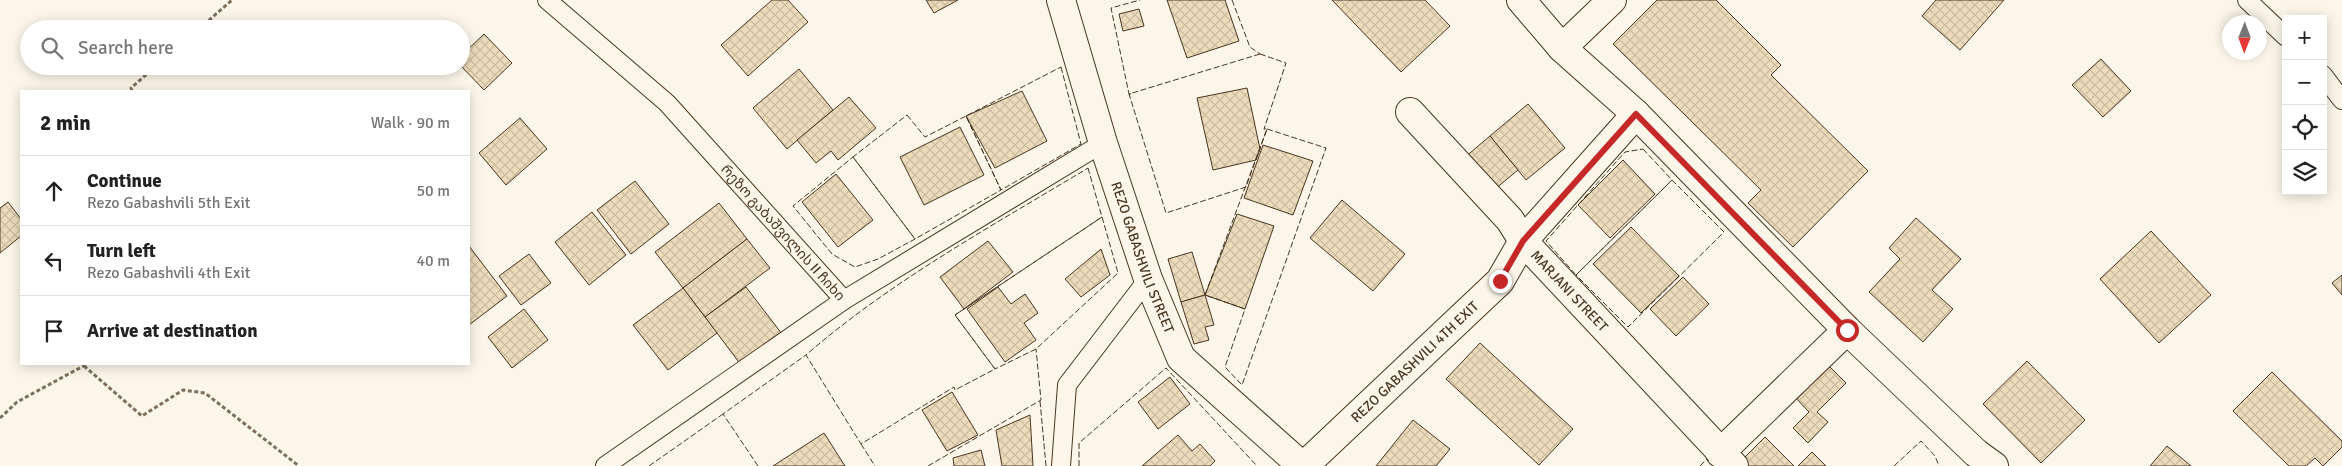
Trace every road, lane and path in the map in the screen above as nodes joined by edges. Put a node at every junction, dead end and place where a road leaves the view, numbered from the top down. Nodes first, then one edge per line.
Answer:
1 (232, 0) edge
2 (547, 0) edge
3 (1061, 0) edge
4 (1521, 0) edge
5 (1612, 0) edge
6 (2247, 0) edge
7 (209, 20) edge
8 (2282, 33) edge
9 (1562, 48) junction
10 (146, 75) edge
11 (2327, 80) edge
12 (132, 90) edge
13 (2342, 100) edge
14 (1410, 112) dead end
15 (1636, 114) junction
16 (1103, 143) junction
17 (1523, 241) junction
18 (1148, 279) junction
19 (844, 300) junction
20 (1847, 330) junction
21 (86, 365) edge
22 (0, 418) edge
23 (1727, 460) edge
24 (1982, 462) edge
25 (299, 466) edge
26 (605, 466) edge
27 (1061, 466) edge
28 (1303, 466) edge

1 - 7 path
2 - 19 lane, რეზო გაბაშვილის II ჩიხი
3 - 16 street, REZO GABASHVILI STREET
4 - 9 street
5 - 9 street
6 - 8 lane
9 - 15 street
10 - 12 path
11 - 13 lane
14 - 17 street, MARJANI STREET
15 - 17 street, REZO GABASHVILI 4TH EXIT
15 - 20 street
16 - 18 street, REZO GABASHVILI STREET
16 - 19 lane, რეზო გაბაშვილის II ჩიხი
17 - 23 street, MARJANI STREET
17 - 28 street, REZO GABASHVILI 4TH EXIT
18 - 27 lane
18 - 28 street, REZO GABASHVILI STREET
19 - 26 lane
20 - 23 street
20 - 24 street
21 - 22 path
21 - 25 path

